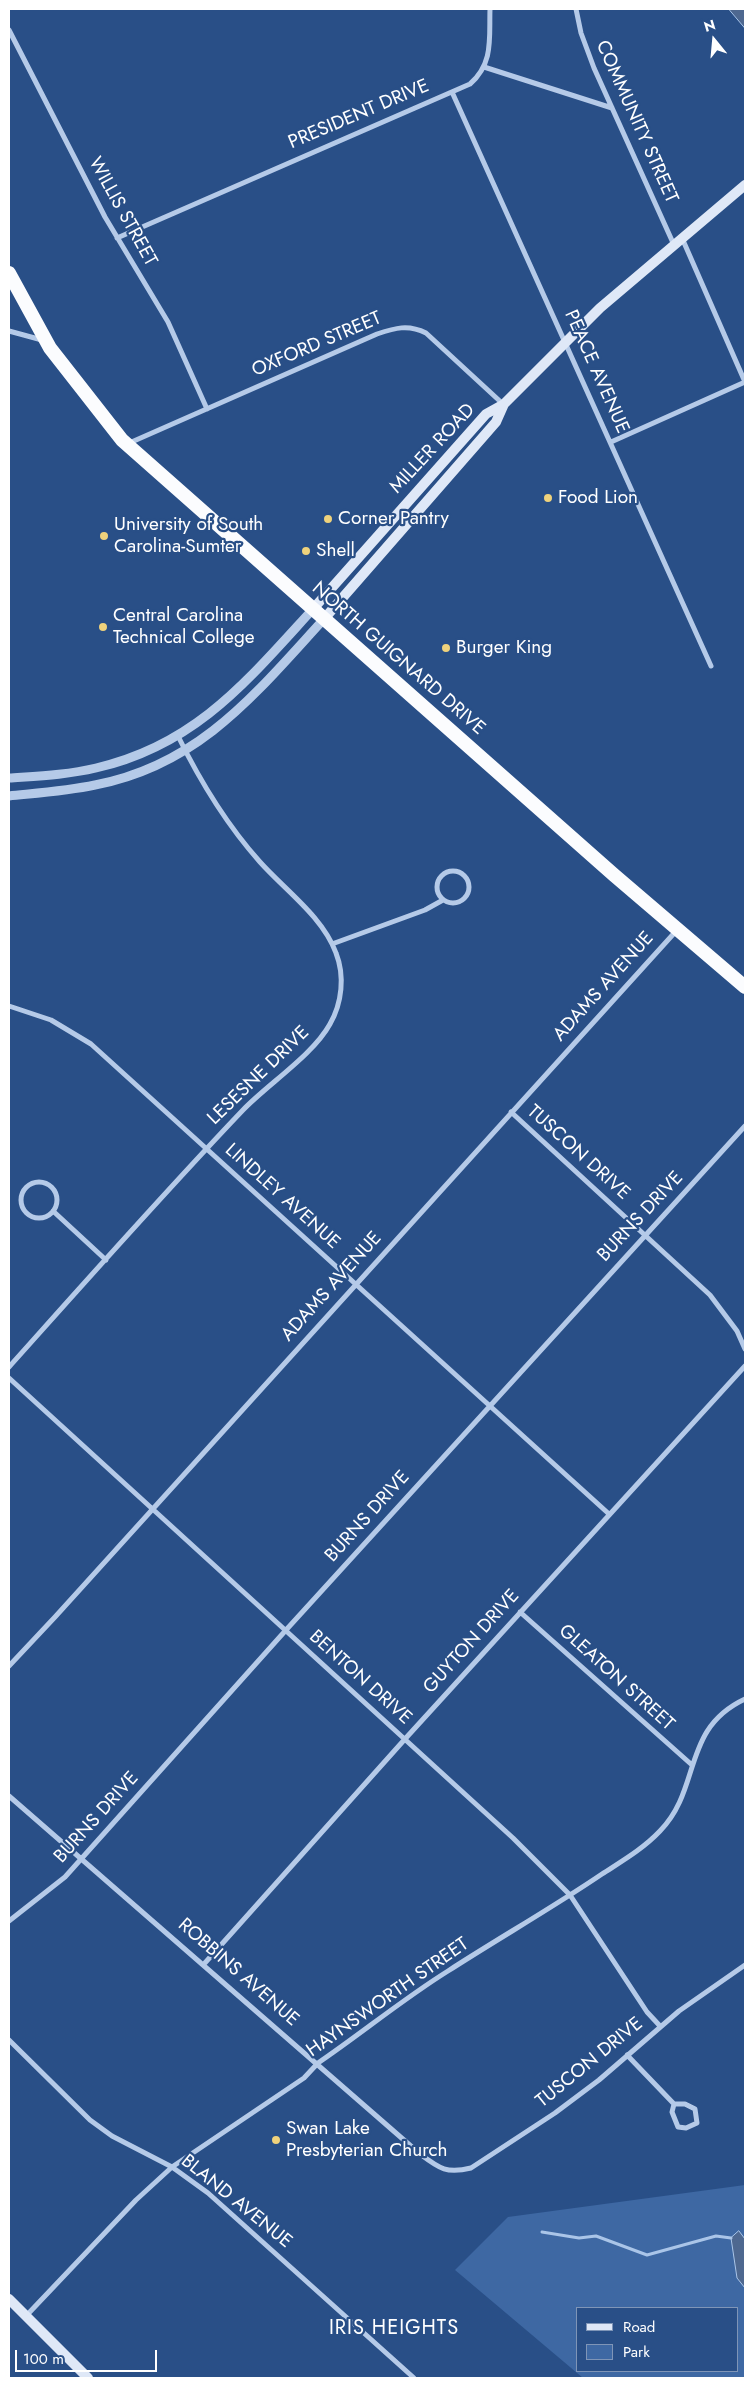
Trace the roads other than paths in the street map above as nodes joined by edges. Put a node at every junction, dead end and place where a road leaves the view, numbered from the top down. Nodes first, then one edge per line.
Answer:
1 (490, 9) edge
2 (576, 9) edge
3 (9, 30) edge
4 (484, 67) junction
5 (452, 92) junction
6 (612, 108) junction
7 (745, 185) edge
8 (117, 238) junction
9 (678, 241) junction
10 (9, 273) edge
11 (9, 331) edge
12 (46, 340) junction
13 (566, 340) junction
14 (745, 382) edge
15 (504, 404) junction
16 (207, 410) junction
17 (612, 442) junction
18 (127, 444) junction
19 (313, 609) junction
20 (324, 619) junction
21 (711, 666) dead end
22 (178, 736) junction
23 (186, 751) junction
24 (9, 778) edge
25 (9, 796) edge
26 (443, 900) junction
27 (678, 929) junction
28 (332, 944) junction
29 (745, 987) edge
30 (9, 1006) edge
31 (511, 1112) junction
32 (745, 1126) edge
33 (206, 1149) junction
34 (53, 1211) junction
35 (646, 1235) junction
36 (106, 1260) junction
37 (355, 1284) junction
38 (745, 1349) edge
39 (745, 1366) edge
40 (9, 1367) edge
41 (9, 1378) edge
42 (490, 1406) junction
43 (152, 1509) junction
44 (609, 1514) junction
45 (520, 1612) junction
46 (286, 1630) junction
47 (9, 1666) edge
48 (745, 1699) edge
49 (405, 1739) junction
50 (692, 1765) junction
51 (9, 1796) edge
52 (82, 1858) junction
53 (570, 1895) junction
54 (9, 1921) edge
55 (204, 1964) junction
56 (745, 1964) edge
57 (660, 2026) junction
58 (9, 2040) edge
59 (627, 2055) junction
60 (318, 2063) junction
61 (674, 2104) junction
62 (172, 2167) junction
63 (448, 2170) joint
64 (9, 2298) edge
65 (26, 2316) junction
66 (88, 2378) edge
67 (414, 2378) edge

1 - 4 street
2 - 6 street, COMMUNITY STREET
3 - 8 street, WILLIS STREET
4 - 5 street, PRESIDENT DRIVE
4 - 6 street
5 - 8 street, PRESIDENT DRIVE
5 - 13 street, PEACE AVENUE
6 - 9 street, COMMUNITY STREET
7 - 9 main road, MILLER ROAD
8 - 16 street, WILLIS STREET
9 - 13 main road, MILLER ROAD
9 - 14 street, COMMUNITY STREET
10 - 12 highway, NORTH GUIGNARD DRIVE
11 - 12 street
12 - 18 highway, NORTH GUIGNARD DRIVE
13 - 15 main road, MILLER ROAD
13 - 17 street, PEACE AVENUE
14 - 17 street
15 - 16 street, OXFORD STREET
15 - 19 main road, MILLER ROAD
15 - 20 main road, MILLER ROAD
16 - 18 street, OXFORD STREET
17 - 21 street, PEACE AVENUE
18 - 19 highway, NORTH GUIGNARD DRIVE
19 - 20 highway, NORTH GUIGNARD DRIVE
19 - 22 street, MILLER ROAD
20 - 23 street, MILLER ROAD
20 - 27 highway, NORTH GUIGNARD DRIVE
22 - 23 street, LESESNE DRIVE
22 - 24 street, MILLER ROAD
23 - 25 street, MILLER ROAD
23 - 28 street, LESESNE DRIVE
26 - 26 street
26 - 28 street
27 - 29 highway, NORTH GUIGNARD DRIVE
27 - 31 street, ADAMS AVENUE
28 - 33 street, LESESNE DRIVE
30 - 33 street, LINDLEY AVENUE
31 - 35 street, TUSCON DRIVE
31 - 37 street, ADAMS AVENUE
32 - 35 street, BURNS DRIVE
33 - 36 street, LESESNE DRIVE
33 - 37 street, LINDLEY AVENUE
34 - 34 street
34 - 36 street
35 - 38 street, TUSCON DRIVE
35 - 42 street, BURNS DRIVE
36 - 40 street, LESESNE DRIVE
37 - 42 street, LINDLEY AVENUE
37 - 43 street, ADAMS AVENUE
39 - 44 street, GUYTON DRIVE
41 - 43 street, BENTON DRIVE
42 - 44 street, LINDLEY AVENUE
42 - 46 street, BURNS DRIVE
43 - 46 street, BENTON DRIVE
43 - 47 street, ADAMS AVENUE
44 - 45 street, GUYTON DRIVE
45 - 49 street, GUYTON DRIVE
45 - 50 street, GLEATON STREET
46 - 49 street, BENTON DRIVE
46 - 52 street, BURNS DRIVE
48 - 50 street, HAYNSWORTH STREET
49 - 53 street, BENTON DRIVE
49 - 55 street, GUYTON DRIVE
50 - 53 street, HAYNSWORTH STREET
51 - 52 street, ROBBINS AVENUE
52 - 54 street, BURNS DRIVE
52 - 55 street, ROBBINS AVENUE
53 - 57 street, BENTON DRIVE
53 - 60 street, HAYNSWORTH STREET
55 - 60 street, ROBBINS AVENUE
56 - 57 street, TUSCON DRIVE
57 - 59 street, TUSCON DRIVE
58 - 62 street, BLAND AVENUE
59 - 61 street
59 - 63 street, TUSCON DRIVE
60 - 62 street, HAYNSWORTH STREET
60 - 63 street, ROBBINS AVENUE
61 - 61 street
62 - 65 street, HAYNSWORTH STREET
62 - 67 street, BLAND AVENUE
64 - 65 main road
65 - 66 main road

